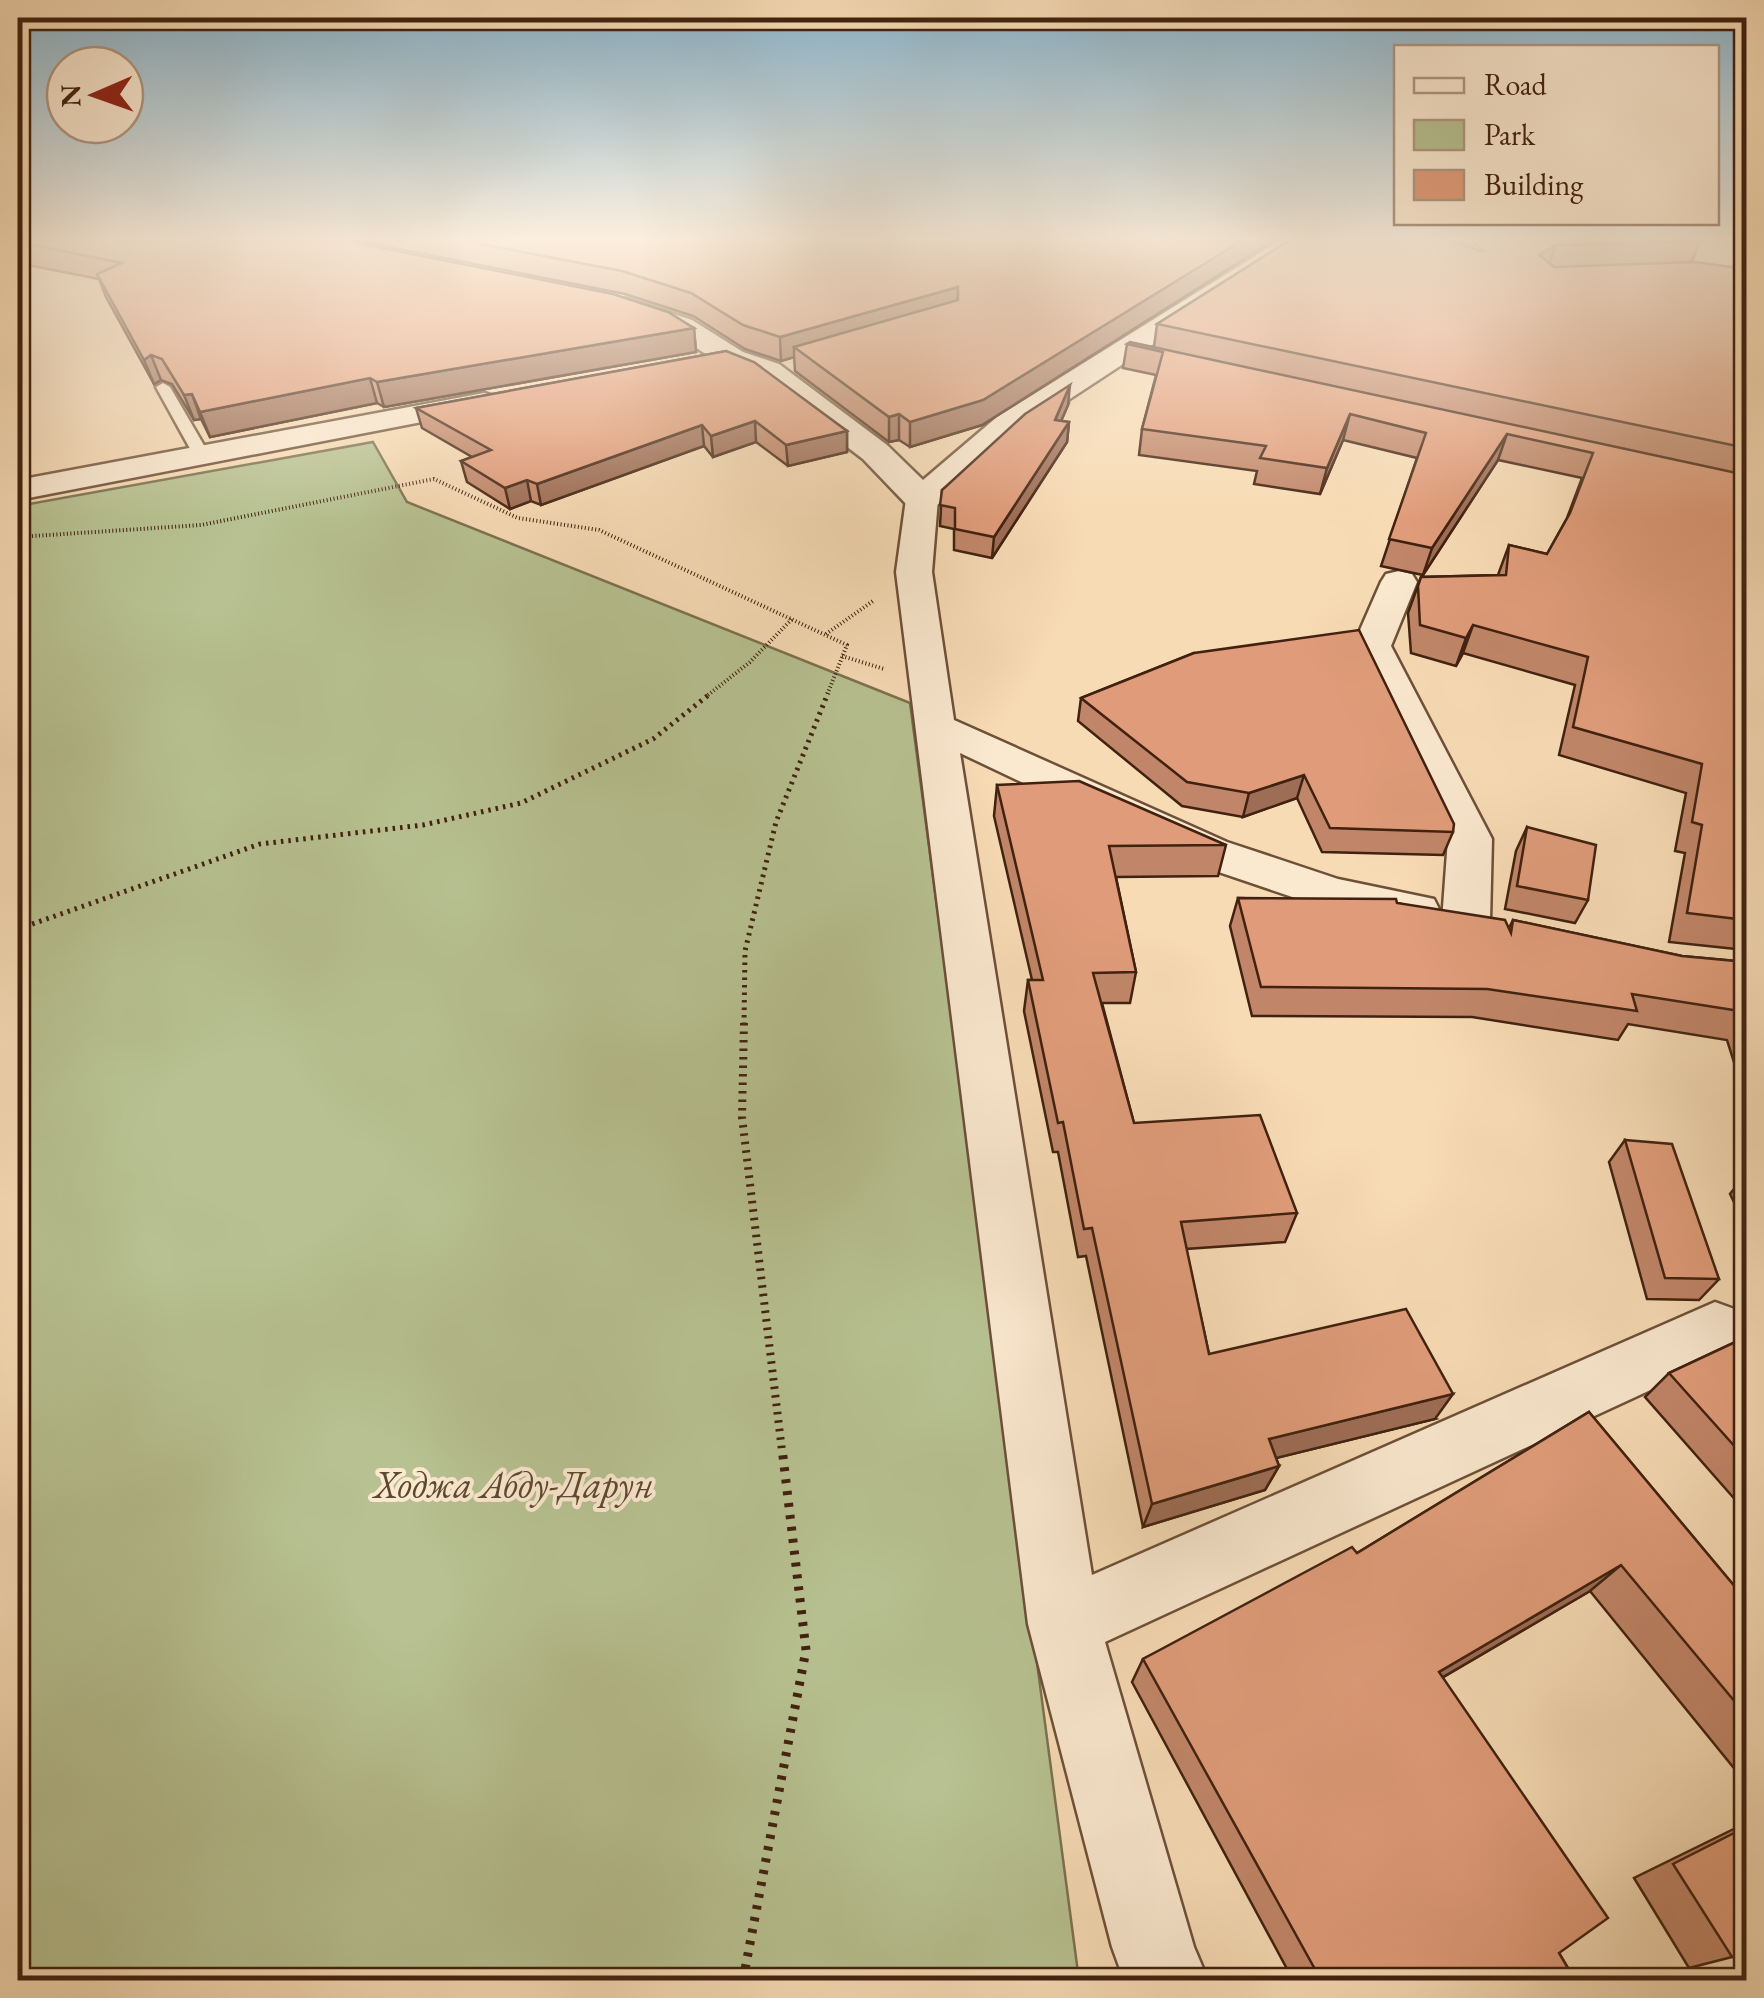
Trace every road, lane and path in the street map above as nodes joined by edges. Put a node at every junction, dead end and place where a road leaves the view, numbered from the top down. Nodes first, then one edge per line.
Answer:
1 (693, 333) edge
2 (1156, 333) edge
3 (1125, 354) junction
4 (732, 358) junction
5 (1164, 362) edge
6 (694, 365) edge
7 (163, 386) edge
8 (522, 395) edge
9 (201, 454) junction
10 (18, 490) edge
11 (922, 499) junction
12 (18, 537) edge
13 (1398, 582) dead end
14 (792, 619) junction
15 (935, 726) junction
16 (18, 929) edge
17 (1715, 1330) dead end
18 (1064, 1624) junction
19 (744, 1980) edge
20 (1166, 1980) edge

1 - 4 street
2 - 3 street
3 - 5 street
3 - 11 street
4 - 6 street
4 - 11 street
7 - 9 lane
8 - 9 street
9 - 10 street
11 - 15 street
12 - 14 path
13 - 15 street
14 - 16 path
14 - 19 path
15 - 18 street
17 - 18 street
18 - 20 street

